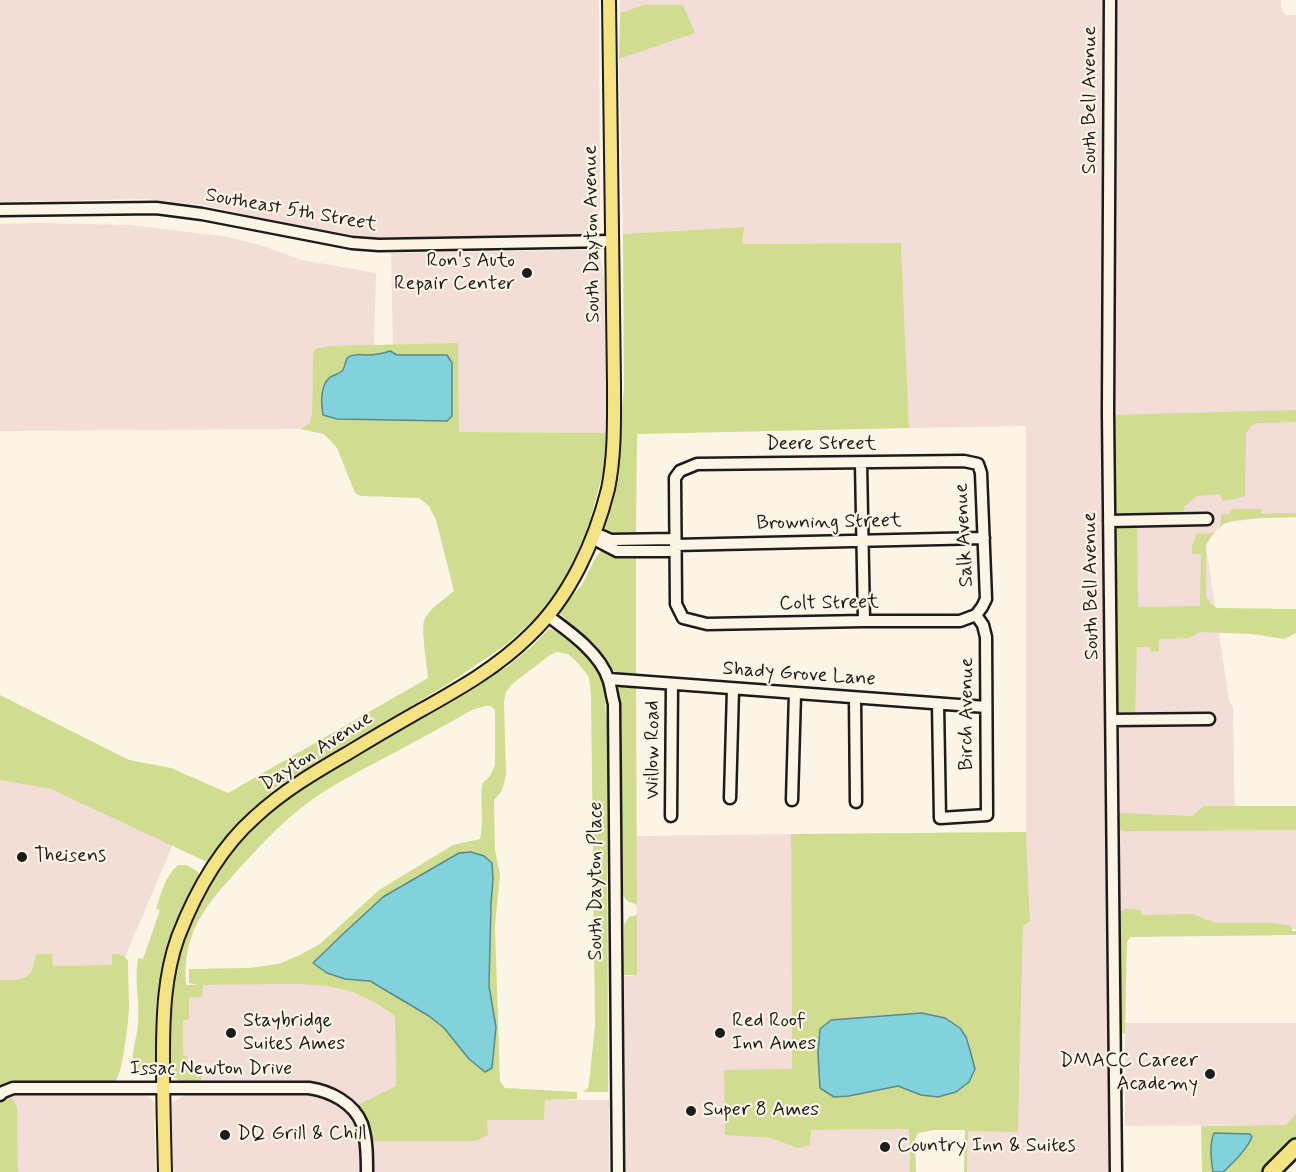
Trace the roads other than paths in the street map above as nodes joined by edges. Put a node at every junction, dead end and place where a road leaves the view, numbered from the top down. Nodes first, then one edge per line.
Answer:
1 (609, 0) edge
2 (1110, 0) edge
3 (0, 210) edge
4 (612, 241) junction
5 (964, 461) joint
6 (861, 463) junction
7 (612, 467) joint
8 (1207, 519) dead end
9 (1109, 521) junction
10 (593, 535) junction
11 (984, 538) junction
12 (862, 540) junction
13 (675, 545) junction
14 (976, 615) junction
15 (548, 616) junction
16 (864, 621) junction
17 (609, 679) junction
18 (672, 684) junction
19 (733, 688) junction
20 (795, 693) junction
21 (855, 698) junction
22 (938, 704) junction
23 (986, 707) junction
24 (1209, 719) dead end
25 (1112, 720) junction
26 (730, 798) dead end
27 (792, 800) dead end
28 (856, 802) dead end
29 (671, 816) dead end
30 (163, 1089) junction
31 (0, 1095) edge
32 (1296, 1146) edge
33 (165, 1172) edge
34 (367, 1172) edge
35 (618, 1172) edge
36 (1116, 1172) edge
37 (1271, 1172) edge

1 - 4 main road, South Dayton Avenue
2 - 9 street, South Bell Avenue
3 - 4 street, Southeast 5th Street
4 - 7 main road, South Dayton Avenue
5 - 6 street, Deere Street
5 - 11 street, Salk Avenue
6 - 12 street
6 - 13 street, Deere Street
7 - 10 main road, Dayton Avenue
8 - 9 street
9 - 25 street, South Bell Avenue
10 - 13 street, Browning Street
10 - 15 main road, Dayton Avenue
11 - 12 street, Browning Street
11 - 14 street, Salk Avenue
12 - 13 street, Browning Street
12 - 16 street
13 - 16 street, Colt Street
14 - 16 street, Colt Street
14 - 23 street, Birch Avenue
15 - 17 street, South Dayton Place
15 - 30 main road, Dayton Avenue
17 - 18 street, Shady Grove Lane
17 - 35 street, South Dayton Place
18 - 19 street, Shady Grove Lane
18 - 29 street, Willow Road
19 - 20 street, Shady Grove Lane
19 - 26 street
20 - 21 street, Shady Grove Lane
20 - 27 street
21 - 22 street, Shady Grove Lane
21 - 28 street
22 - 23 street, Shady Grove Lane
22 - 23 street, Birch Avenue
24 - 25 street
25 - 36 street, South Bell Avenue
30 - 31 street, Issac Newton Drive
30 - 33 main road, Dayton Avenue
30 - 34 street, Issac Newton Drive
32 - 37 highway

